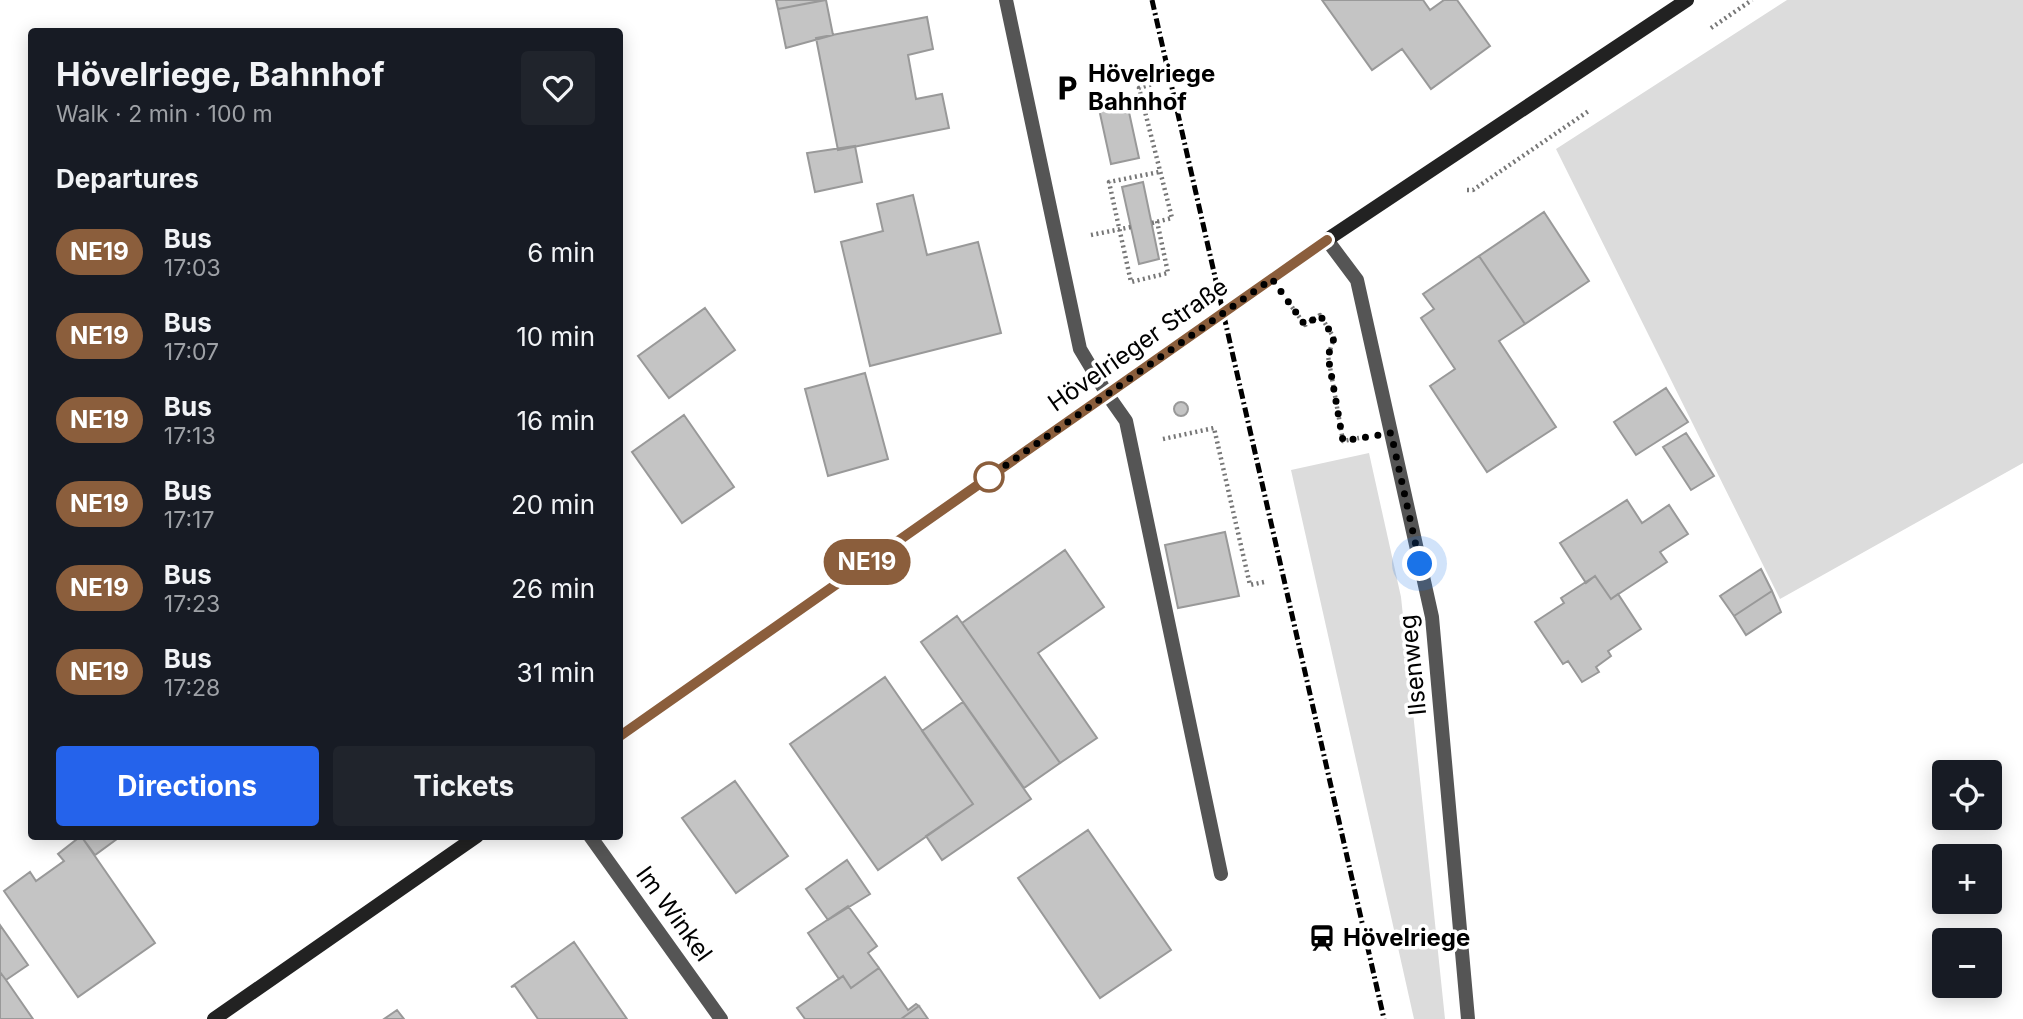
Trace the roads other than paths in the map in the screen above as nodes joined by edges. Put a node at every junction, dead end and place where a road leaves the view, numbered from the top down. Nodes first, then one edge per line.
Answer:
1 (1006, 0) edge
2 (1688, 0) edge
3 (1327, 240) junction
4 (1107, 394) junction
5 (623, 734) edge
6 (471, 840) edge
7 (593, 840) edge
8 (1220, 874) dead end
9 (214, 1019) edge
10 (721, 1019) edge
11 (1468, 1019) edge

1 - 4 street
2 - 3 main road, Hövelrieger Straße
3 - 4 main road, Hövelrieger Straße
3 - 11 street, Ilsenweg
4 - 5 main road, Hövelrieger Straße
4 - 8 street
6 - 9 main road
7 - 10 street, Im Winkel

